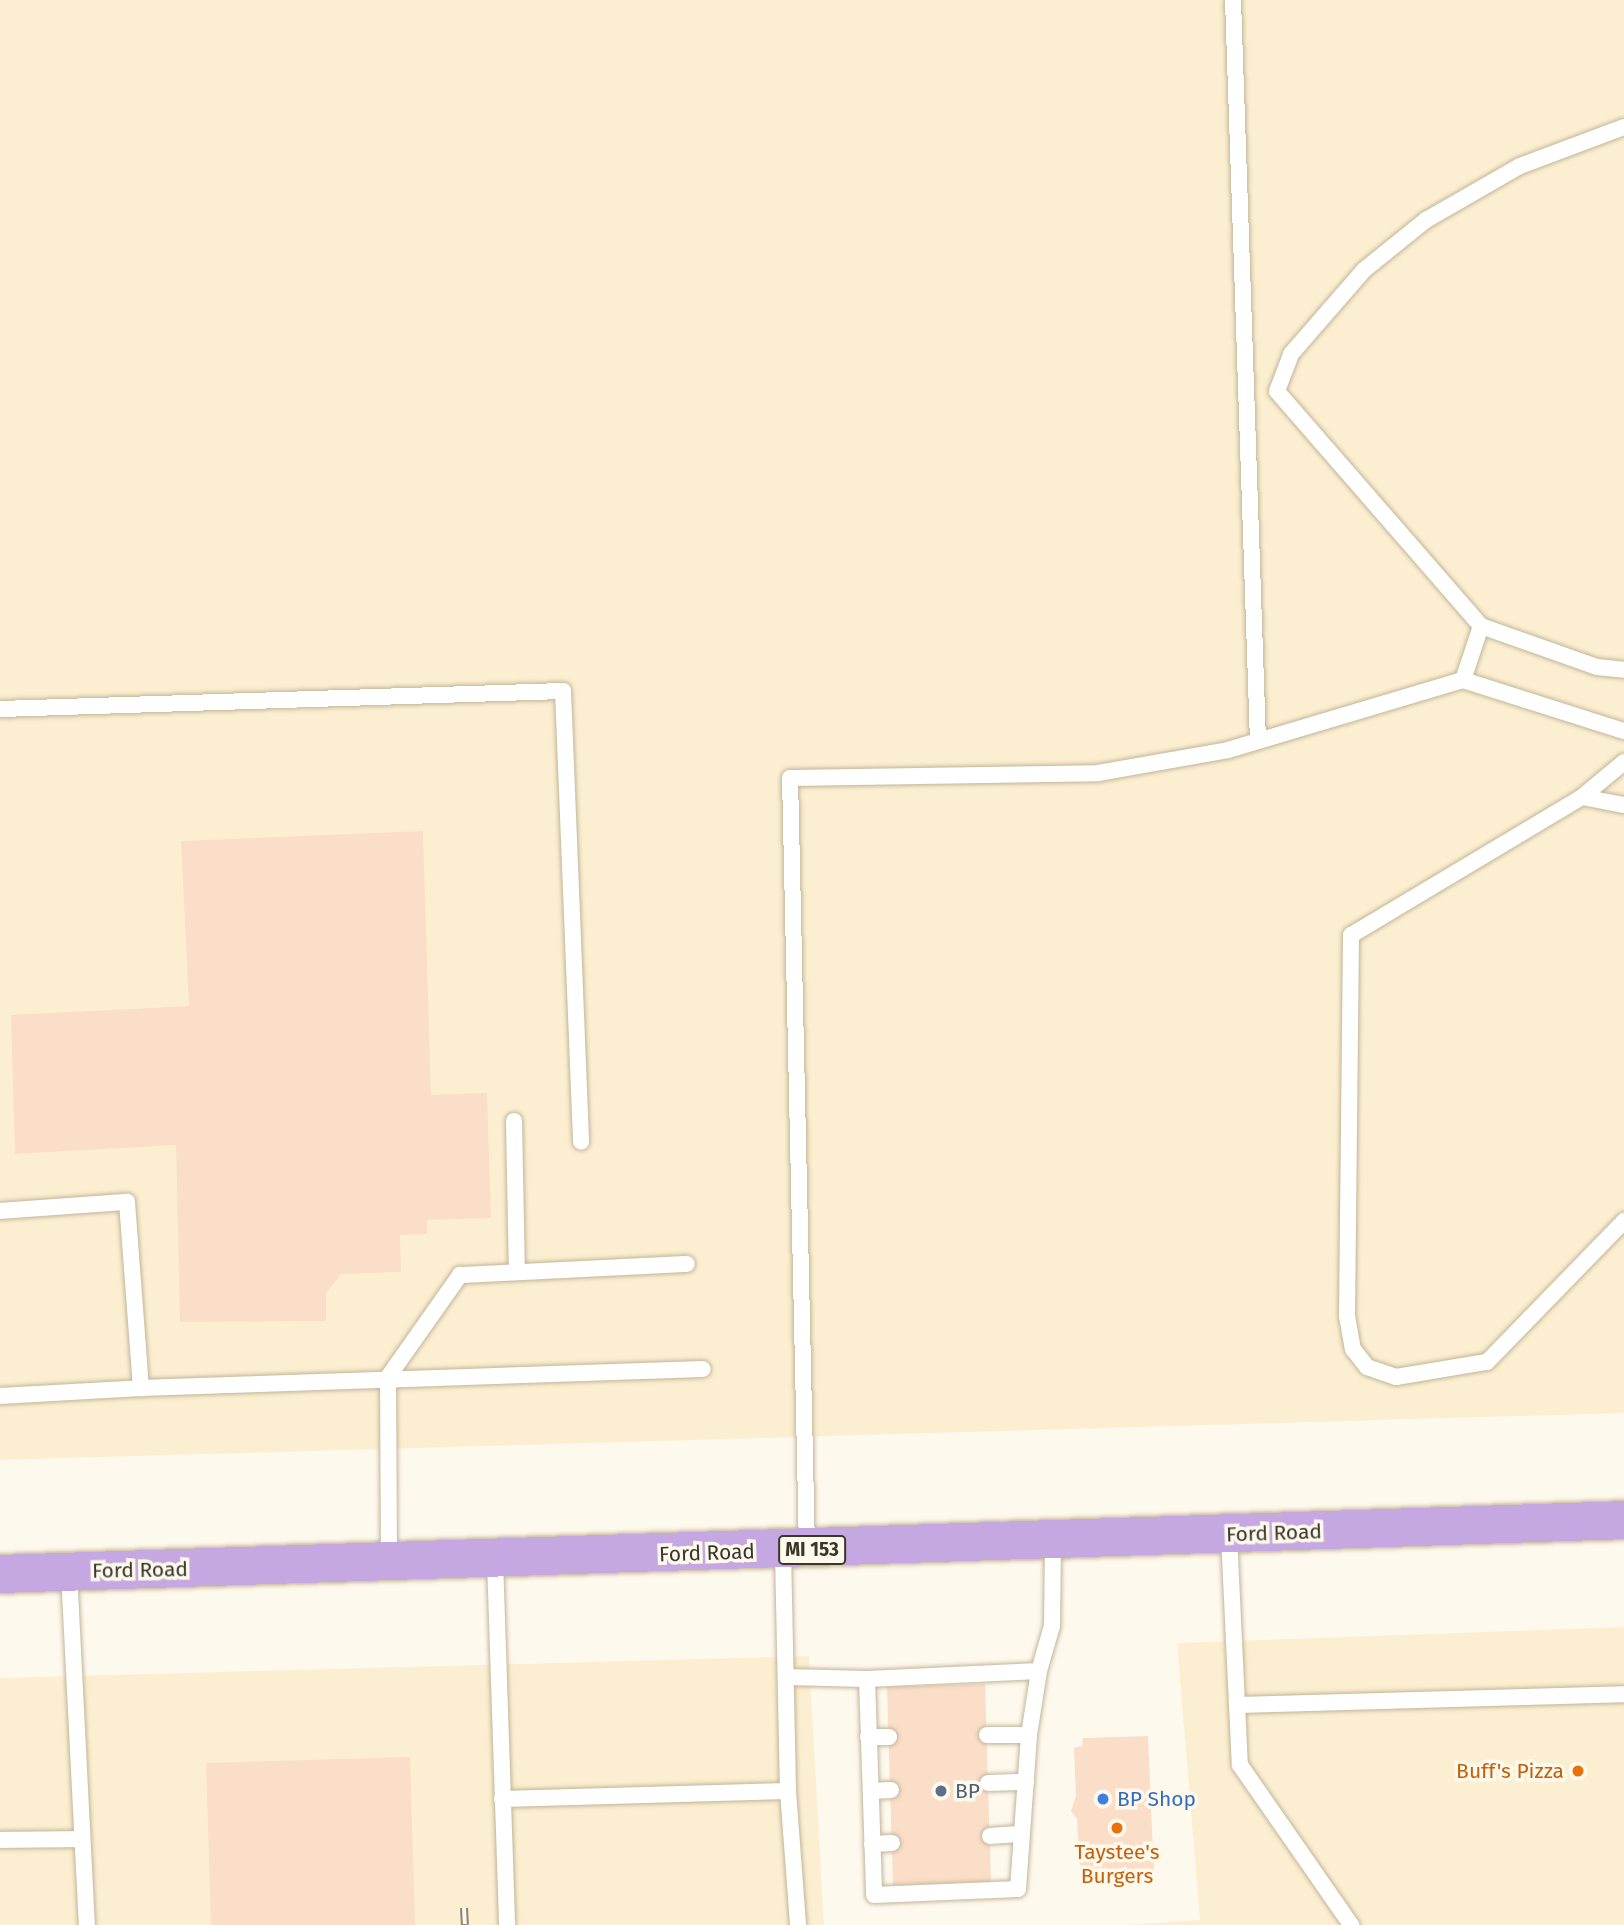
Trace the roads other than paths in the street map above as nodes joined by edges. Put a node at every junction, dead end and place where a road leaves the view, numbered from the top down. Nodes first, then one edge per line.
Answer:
1 (1233, 0) edge
2 (1624, 127) edge
3 (1277, 391) junction
4 (1247, 400) junction
5 (1481, 626) junction
6 (1624, 670) edge
7 (1463, 680) junction
8 (0, 709) edge
9 (1624, 731) edge
10 (1258, 741) junction
11 (1624, 762) edge
12 (1582, 797) junction
13 (1624, 805) edge
14 (514, 1121) dead end
15 (581, 1142) dead end
16 (0, 1211) edge
17 (1624, 1221) edge
18 (687, 1264) dead end
19 (517, 1272) junction
20 (703, 1369) dead end
21 (388, 1377) junction
22 (141, 1388) junction
23 (0, 1396) edge
24 (1624, 1520) edge
25 (1229, 1535) junction
26 (1054, 1541) junction
27 (795, 1551) junction
28 (495, 1560) junction
29 (388, 1564) junction
30 (69, 1572) junction
31 (0, 1574) edge
32 (1039, 1671) junction
33 (786, 1677) junction
34 (867, 1679) junction
35 (1624, 1694) edge
36 (1237, 1705) junction
37 (987, 1735) dead end
38 (1029, 1735) junction
39 (868, 1737) junction
40 (889, 1737) dead end
41 (1026, 1782) junction
42 (988, 1783) dead end
43 (891, 1790) dead end
44 (788, 1791) junction
45 (870, 1791) junction
46 (502, 1799) junction
47 (1022, 1834) junction
48 (990, 1836) dead end
49 (81, 1839) junction
50 (0, 1840) edge
51 (892, 1843) dead end
52 (872, 1844) junction
53 (87, 1925) edge
54 (507, 1925) edge
55 (799, 1925) edge
56 (1351, 1925) edge

1 - 4 lane
2 - 3 lane
3 - 4 lane
3 - 5 lane
4 - 10 lane
5 - 6 lane
5 - 7 lane
7 - 9 lane
7 - 10 lane
8 - 15 lane
10 - 27 lane
11 - 12 lane
12 - 13 lane
12 - 17 lane
14 - 19 lane
16 - 22 lane
18 - 19 lane
19 - 21 lane
20 - 21 lane
21 - 22 lane
21 - 29 lane
22 - 23 lane
24 - 25 main road, Ford Road / MI 153
25 - 26 main road, Ford Road / MI 153
25 - 36 lane
26 - 27 main road, Ford Road / MI 153
26 - 32 lane
27 - 28 main road, Ford Road / MI 153
27 - 33 lane
28 - 29 main road, Ford Road / MI 153
28 - 46 lane
29 - 30 main road, Ford Road / MI 153
30 - 31 main road, Ford Road / MI 153
30 - 49 lane
32 - 34 lane
32 - 38 lane
33 - 34 lane
33 - 44 lane
34 - 39 lane
35 - 36 lane
36 - 56 lane
37 - 38 lane
38 - 41 lane
39 - 40 lane
39 - 45 lane
41 - 42 lane
41 - 47 lane
43 - 45 lane
44 - 46 lane
44 - 55 lane
45 - 52 lane
46 - 54 lane
47 - 48 lane
47 - 52 lane
49 - 50 lane
49 - 53 lane
51 - 52 lane

